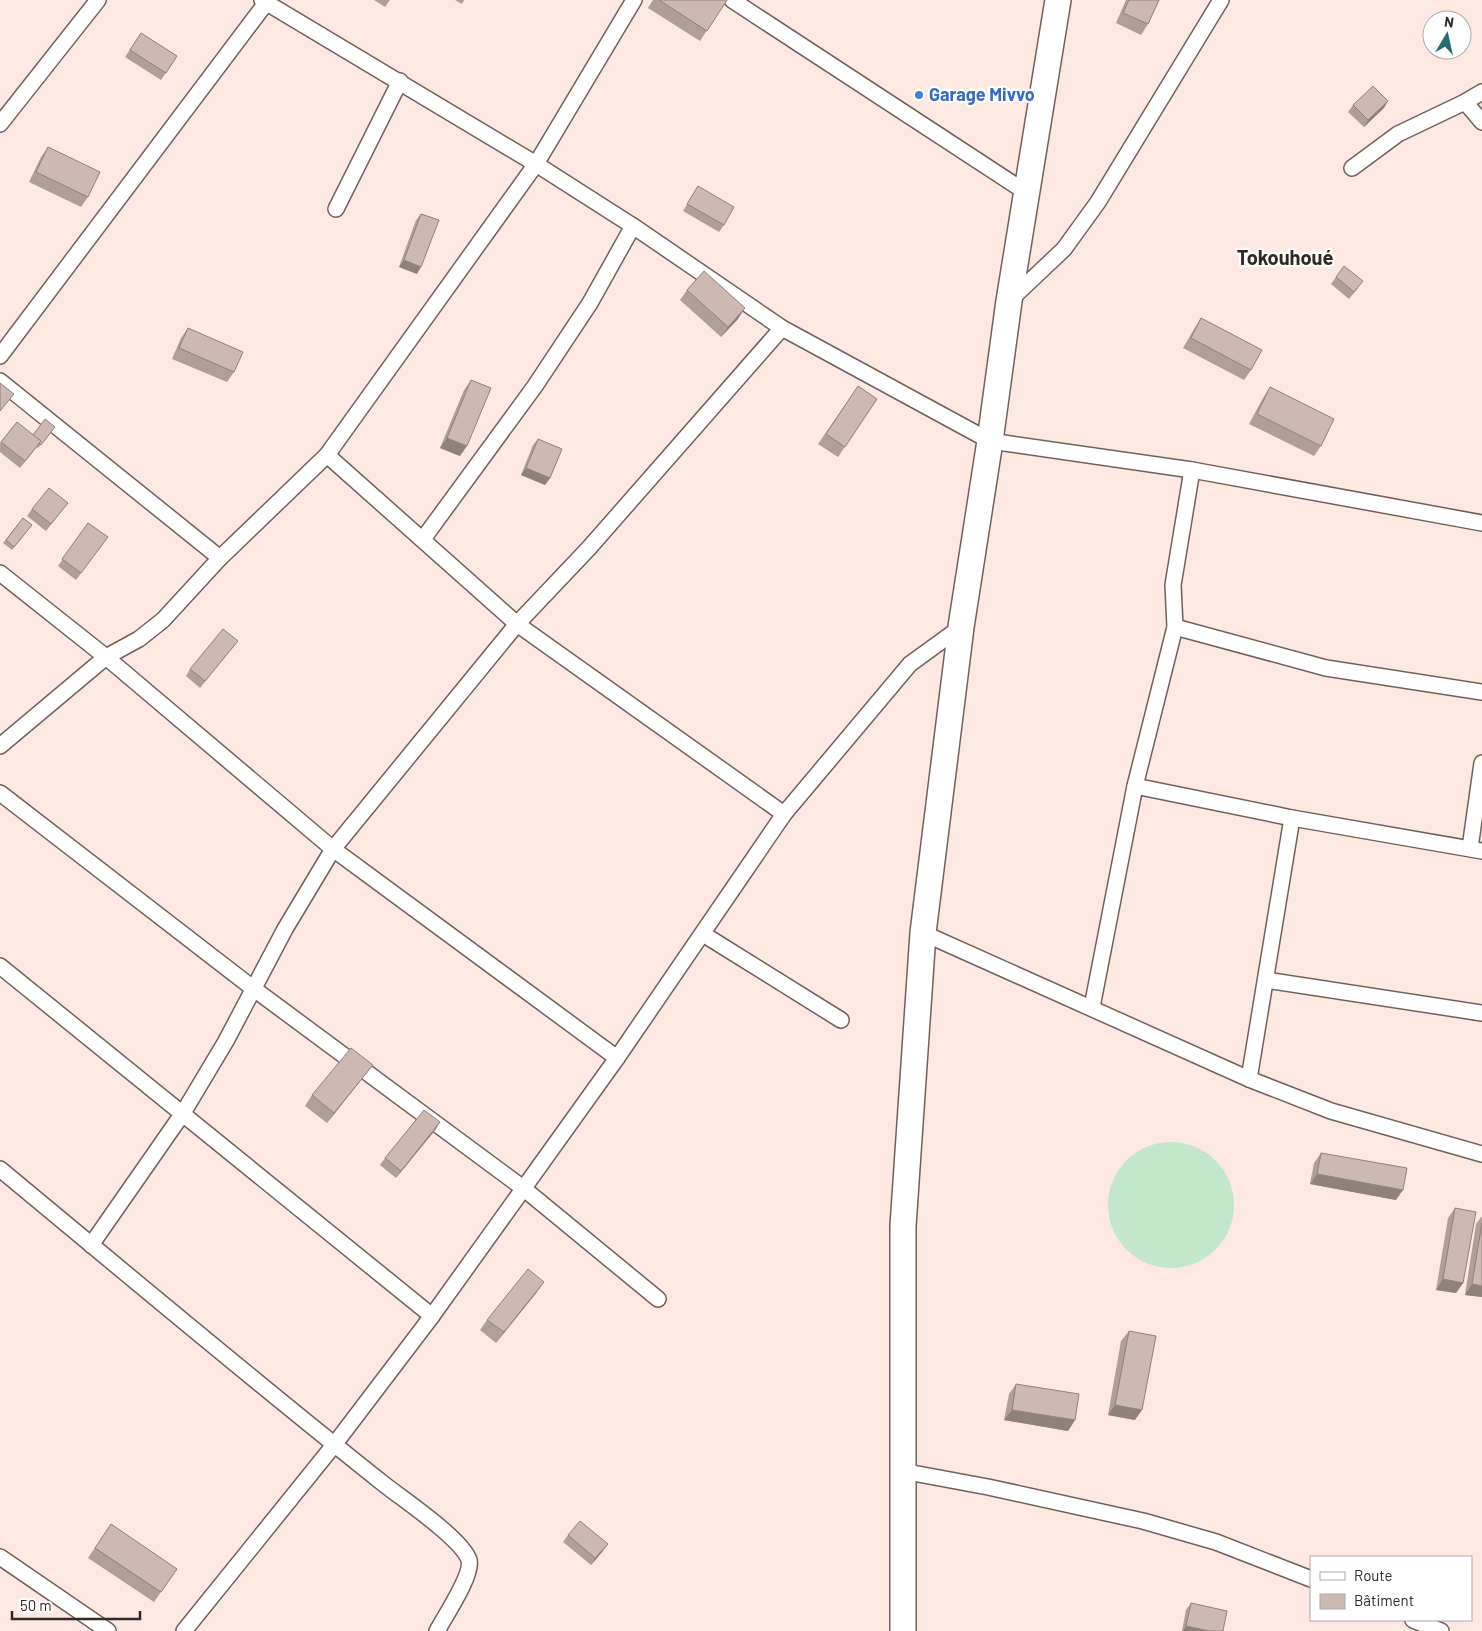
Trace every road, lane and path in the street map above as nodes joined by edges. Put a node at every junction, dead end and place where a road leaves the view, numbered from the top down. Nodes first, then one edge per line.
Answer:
1 (98, 0) edge
2 (634, 0) edge
3 (732, 0) edge
4 (1058, 0) edge
5 (1221, 0) edge
6 (264, 1) edge
7 (400, 81) junction
8 (1482, 92) edge
9 (1466, 102) junction
10 (1482, 122) edge
11 (0, 124) edge
12 (536, 164) junction
13 (1352, 168) dead end
14 (1027, 193) junction
15 (336, 209) dead end
16 (633, 226) junction
17 (1009, 301) junction
18 (782, 328) junction
19 (0, 356) edge
20 (0, 381) edge
21 (990, 441) junction
22 (327, 455) junction
23 (1192, 470) junction
24 (1482, 524) edge
25 (424, 539) junction
26 (220, 558) junction
27 (0, 573) edge
28 (517, 624) junction
29 (961, 627) junction
30 (1175, 627) junction
31 (106, 657) junction
32 (1482, 692) edge
33 (0, 746) edge
34 (1482, 763) edge
35 (1136, 786) junction
36 (0, 793) edge
37 (784, 814) junction
38 (1292, 818) junction
39 (334, 849) junction
40 (1476, 850) edge
41 (923, 933) junction
42 (703, 934) junction
43 (0, 966) edge
44 (1266, 980) junction
45 (254, 989) junction
46 (1092, 1007) junction
47 (1482, 1013) edge
48 (841, 1020) dead end
49 (617, 1058) junction
50 (1249, 1079) junction
51 (183, 1113) junction
52 (1482, 1154) edge
53 (0, 1169) edge
54 (523, 1188) junction
55 (91, 1245) junction
56 (658, 1299) dead end
57 (432, 1316) junction
58 (334, 1445) junction
59 (902, 1471) junction
60 (0, 1557) edge
61 (1310, 1579) edge
62 (1416, 1621) edge
63 (108, 1631) edge
64 (184, 1631) edge
65 (437, 1631) edge
66 (903, 1631) edge
67 (1441, 1631) edge

1 - 11 street
2 - 12 street
3 - 14 street
4 - 14 main road
5 - 17 street
6 - 7 street
6 - 19 street
7 - 12 street
7 - 15 street
8 - 9 street
9 - 10 street
9 - 13 street
12 - 16 street
12 - 22 street
14 - 17 main road
16 - 18 street
16 - 25 street
17 - 21 main road
18 - 21 street
18 - 28 street
20 - 26 street
21 - 23 street
21 - 29 main road
22 - 25 street
22 - 26 street
23 - 24 street
23 - 30 street
25 - 28 street
26 - 31 street
27 - 31 street
28 - 37 street
28 - 39 street
29 - 37 street
29 - 41 main road
30 - 32 street
30 - 35 street
31 - 33 street
31 - 39 street
34 - 40 street
35 - 38 street
35 - 46 street
36 - 45 street
37 - 42 street
38 - 40 street
38 - 44 street
39 - 45 street
39 - 49 street
41 - 46 street
41 - 59 main road
42 - 48 street
42 - 49 street
43 - 51 street
44 - 47 street
44 - 50 street
45 - 51 street
45 - 54 street
46 - 50 street
49 - 54 street
50 - 52 street
51 - 55 street
51 - 57 street
53 - 55 street
54 - 56 street
54 - 57 street
55 - 58 street
57 - 58 street
58 - 64 street
58 - 65 street
59 - 61 street
59 - 66 main road
60 - 63 street
62 - 67 street

